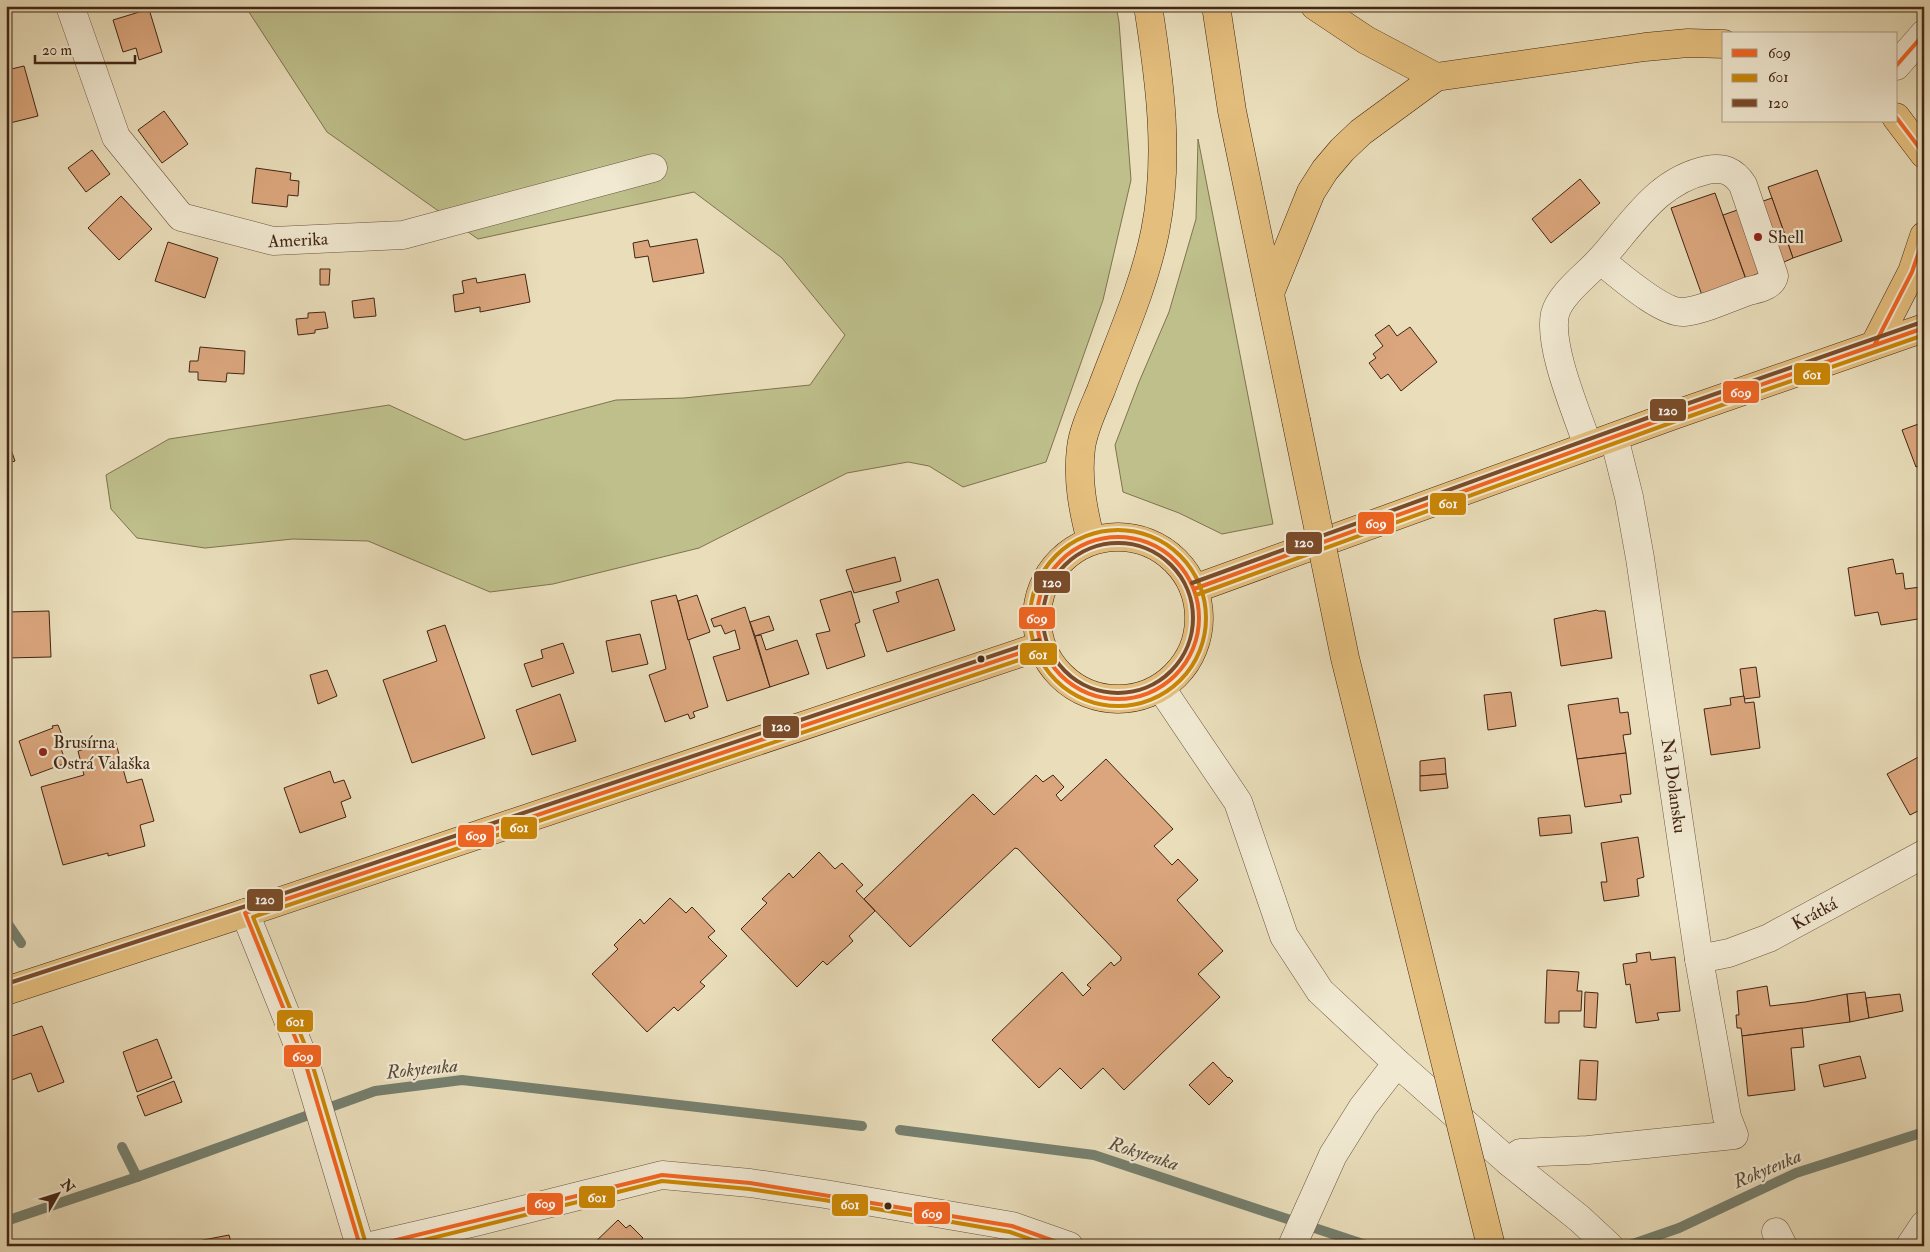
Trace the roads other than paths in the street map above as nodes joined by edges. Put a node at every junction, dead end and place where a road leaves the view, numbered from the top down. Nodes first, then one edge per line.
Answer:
1 (70, 6) edge
2 (1148, 6) edge
3 (1216, 6) edge
4 (1315, 6) edge
5 (1924, 34) edge
6 (1722, 44) edge
7 (1898, 64) edge
8 (1436, 77) junction
9 (1898, 120) edge
10 (1924, 154) edge
11 (653, 168) dead end
12 (1924, 236) edge
13 (1600, 260) junction
14 (1270, 293) junction
15 (1924, 328) edge
16 (1875, 344) junction
17 (1614, 437) junction
18 (1588, 446) junction
19 (1091, 541) junction
20 (1194, 589) junction
21 (1041, 646) junction
22 (1161, 688) junction
23 (1924, 854) edge
24 (246, 913) junction
25 (1699, 959) junction
26 (6, 990) edge
27 (1397, 1063) junction
28 (1509, 1162) junction
29 (1924, 1225) edge
30 (360, 1246) edge
31 (371, 1246) edge
32 (1069, 1246) edge
33 (1292, 1246) edge
34 (1491, 1246) edge
35 (1609, 1246) edge
36 (1910, 1246) edge

1 - 11 street, Amerika
2 - 19 main road
3 - 14 main road
4 - 8 main road
5 - 7 street
6 - 8 main road
8 - 14 main road
9 - 10 main road
12 - 16 main road
13 - 13 street
13 - 18 street
14 - 34 main road, bridge
15 - 16 main road
16 - 17 main road
17 - 18 main road
17 - 25 street, Na Dolansku
18 - 20 main road
19 - 20 main road
19 - 21 main road
20 - 22 main road
21 - 22 main road
21 - 24 main road
22 - 27 street
23 - 25 street, Krátká
24 - 26 main road
24 - 30 street
25 - 28 street, Na Dolansku
27 - 28 street
27 - 33 street
28 - 35 street
29 - 36 street
31 - 32 street

